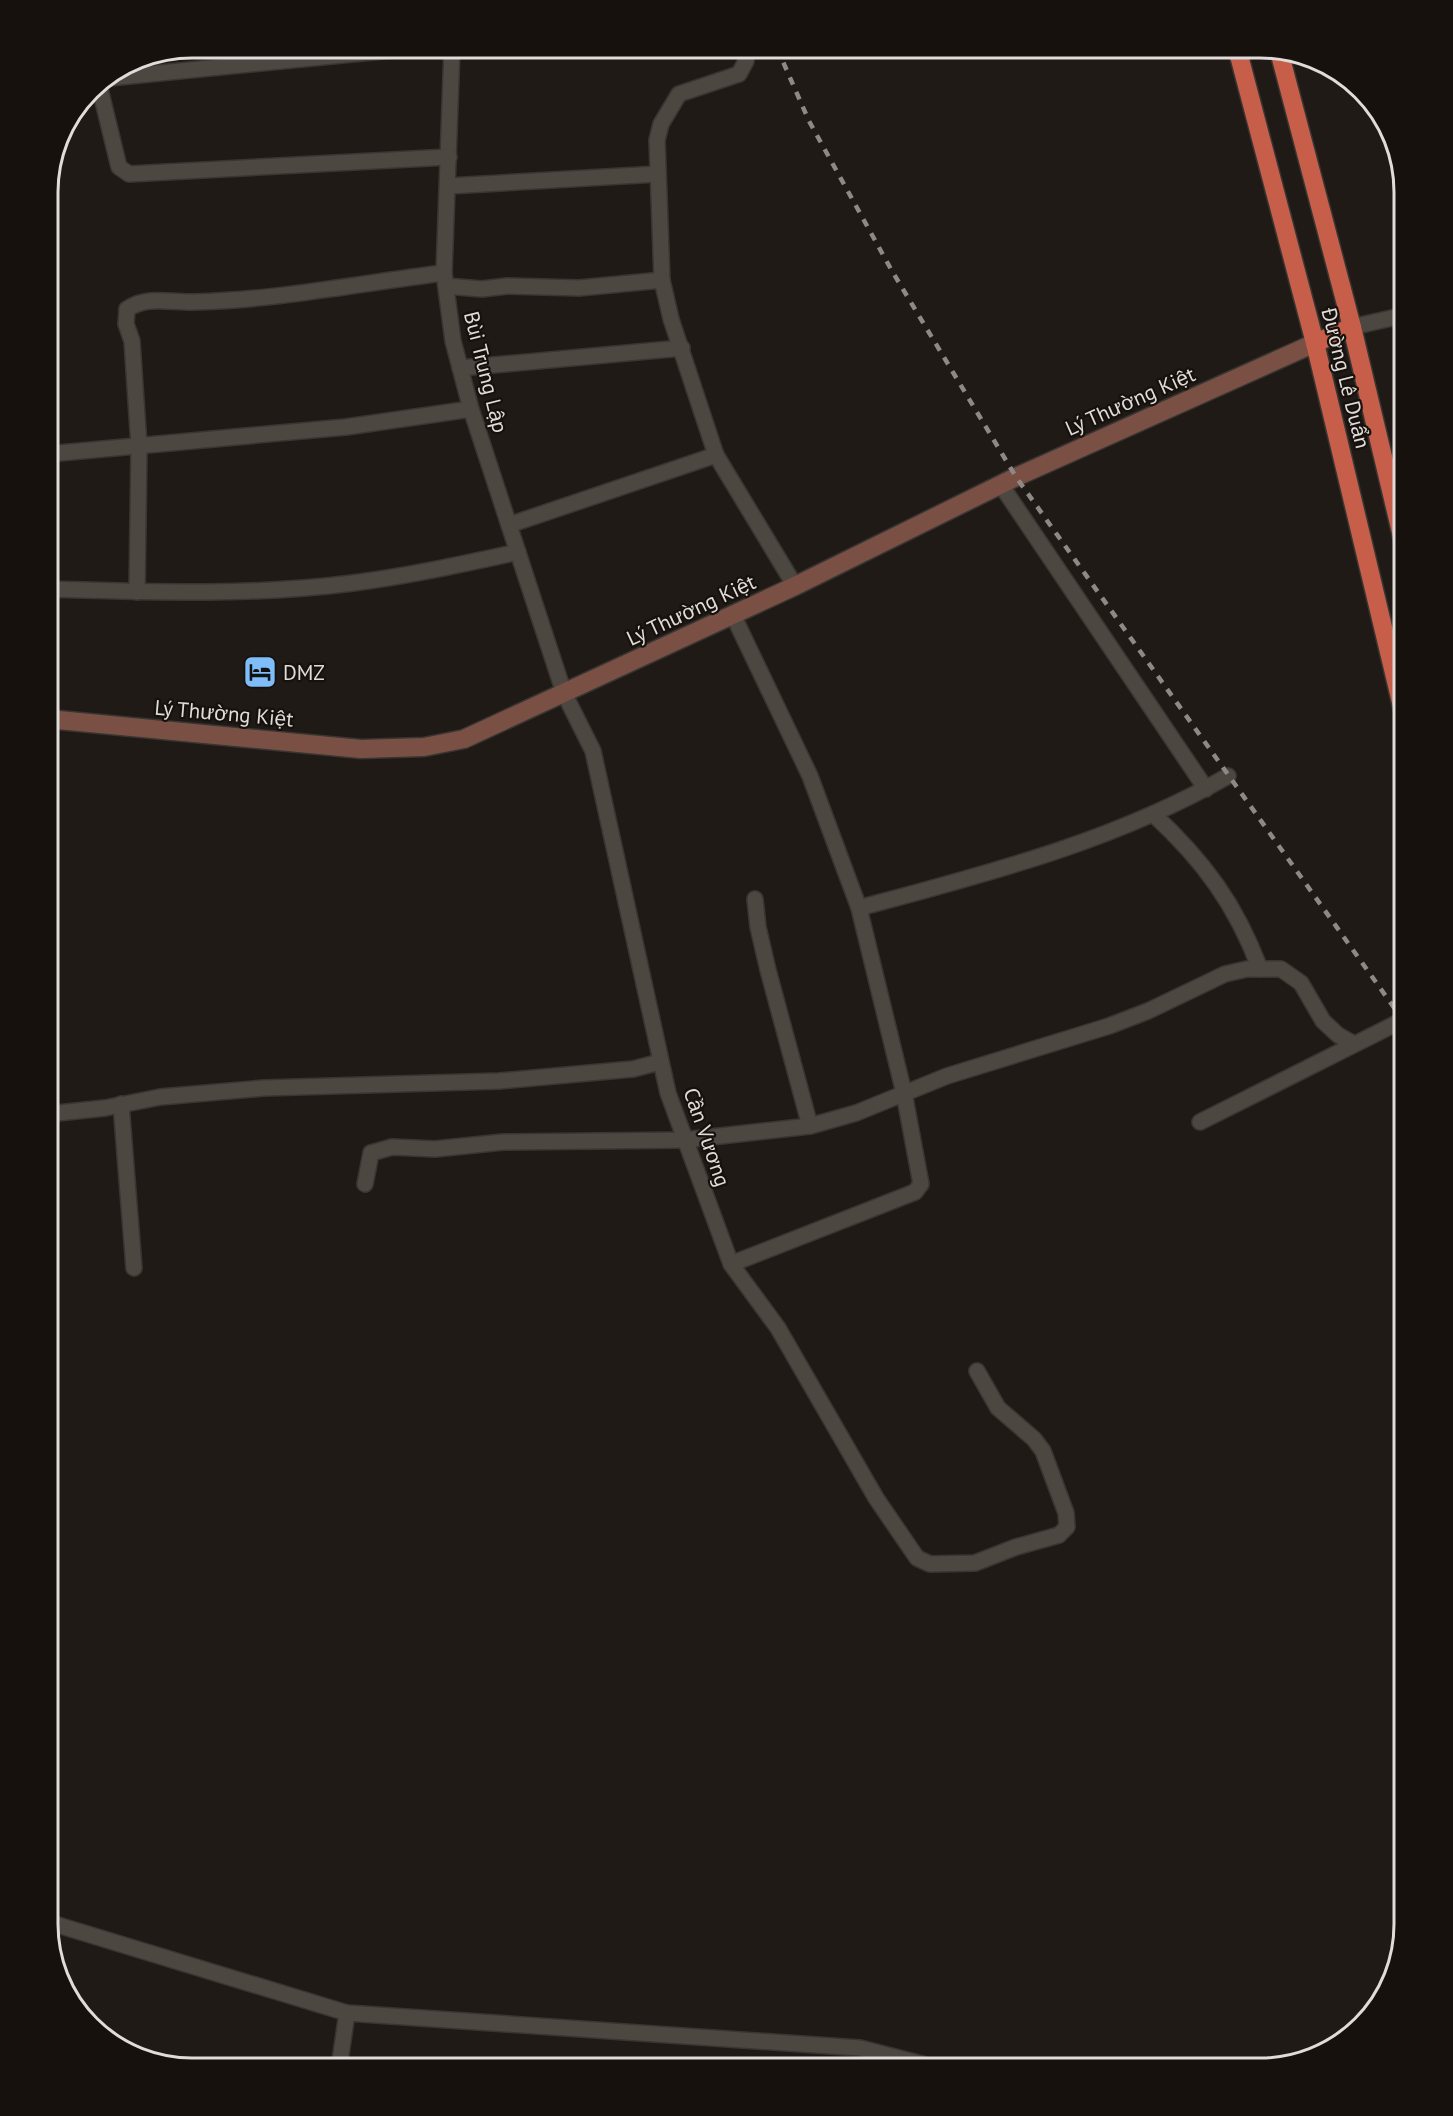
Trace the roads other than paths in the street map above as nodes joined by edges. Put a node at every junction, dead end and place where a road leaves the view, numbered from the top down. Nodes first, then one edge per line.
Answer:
1 (302, 59) edge
2 (452, 59) edge
3 (746, 59) edge
4 (1240, 59) edge
5 (1281, 60) edge
6 (124, 76) edge
7 (101, 95) edge
8 (449, 157) junction
9 (658, 174) junction
10 (448, 186) junction
11 (445, 279) junction
12 (662, 280) junction
13 (1394, 317) edge
14 (1352, 327) junction
15 (1315, 344) junction
16 (682, 348) junction
17 (460, 368) junction
18 (471, 409) junction
19 (139, 446) junction
20 (59, 453) edge
21 (716, 455) junction
22 (1001, 484) junction
23 (1394, 503) edge
24 (509, 525) junction
25 (518, 552) junction
26 (795, 586) junction
27 (59, 589) edge
28 (137, 592) junction
29 (733, 615) junction
30 (1394, 673) edge
31 (564, 693) junction
32 (59, 720) edge
33 (1228, 776) dead end
34 (1206, 789) junction
35 (1154, 814) junction
36 (755, 899) dead end
37 (859, 908) junction
38 (1260, 969) junction
39 (1394, 1024) edge
40 (1354, 1044) junction
41 (660, 1062) junction
42 (904, 1093) junction
43 (121, 1104) junction
44 (58, 1113) edge
45 (1200, 1122) dead end
46 (810, 1126) junction
47 (684, 1140) junction
48 (366, 1184) dead end
49 (731, 1264) junction
50 (134, 1268) dead end
51 (977, 1371) dead end
52 (58, 1925) edge
53 (347, 2013) junction
54 (341, 2057) edge
55 (897, 2058) edge

1 - 6 street
2 - 8 street, Bùi Trung Lập
3 - 9 street
4 - 15 highway, Đường Lê Duẩn
5 - 14 highway, Đường Lê Duẩn
7 - 8 street
8 - 10 street, Bùi Trung Lập
9 - 10 street
9 - 12 street
10 - 11 street, Bùi Trung Lập
11 - 12 street
11 - 17 street, Bùi Trung Lập
11 - 19 street
12 - 16 street
13 - 14 street
14 - 15 highway
14 - 23 highway, Đường Lê Duẩn
15 - 22 main road, Lý Thường Kiệt
15 - 30 highway, Đường Lê Duẩn
16 - 17 street
16 - 21 street
17 - 18 street, Bùi Trung Lập
18 - 19 street
18 - 24 street, Bùi Trung Lập
19 - 20 street
19 - 28 street
21 - 24 street
21 - 26 street
22 - 26 main road, Lý Thường Kiệt
22 - 34 street
24 - 25 street, Bùi Trung Lập
25 - 28 street
25 - 31 street, Bùi Trung Lập
26 - 29 main road, Lý Thường Kiệt
27 - 28 street
29 - 31 main road, Lý Thường Kiệt
29 - 37 street
31 - 32 main road, Lý Thường Kiệt
31 - 41 street, Cần Vương
33 - 34 street
34 - 35 street
35 - 37 street
35 - 38 street
36 - 46 street
37 - 42 street
38 - 40 street
38 - 42 street
39 - 40 street
40 - 45 street
41 - 43 street
41 - 47 street, Cần Vương
42 - 46 street
42 - 49 street
43 - 44 street
43 - 50 street
46 - 47 street
47 - 48 street
47 - 49 street, Cần Vương
49 - 51 street, Cần Vương
52 - 53 street
53 - 54 street
53 - 55 street

